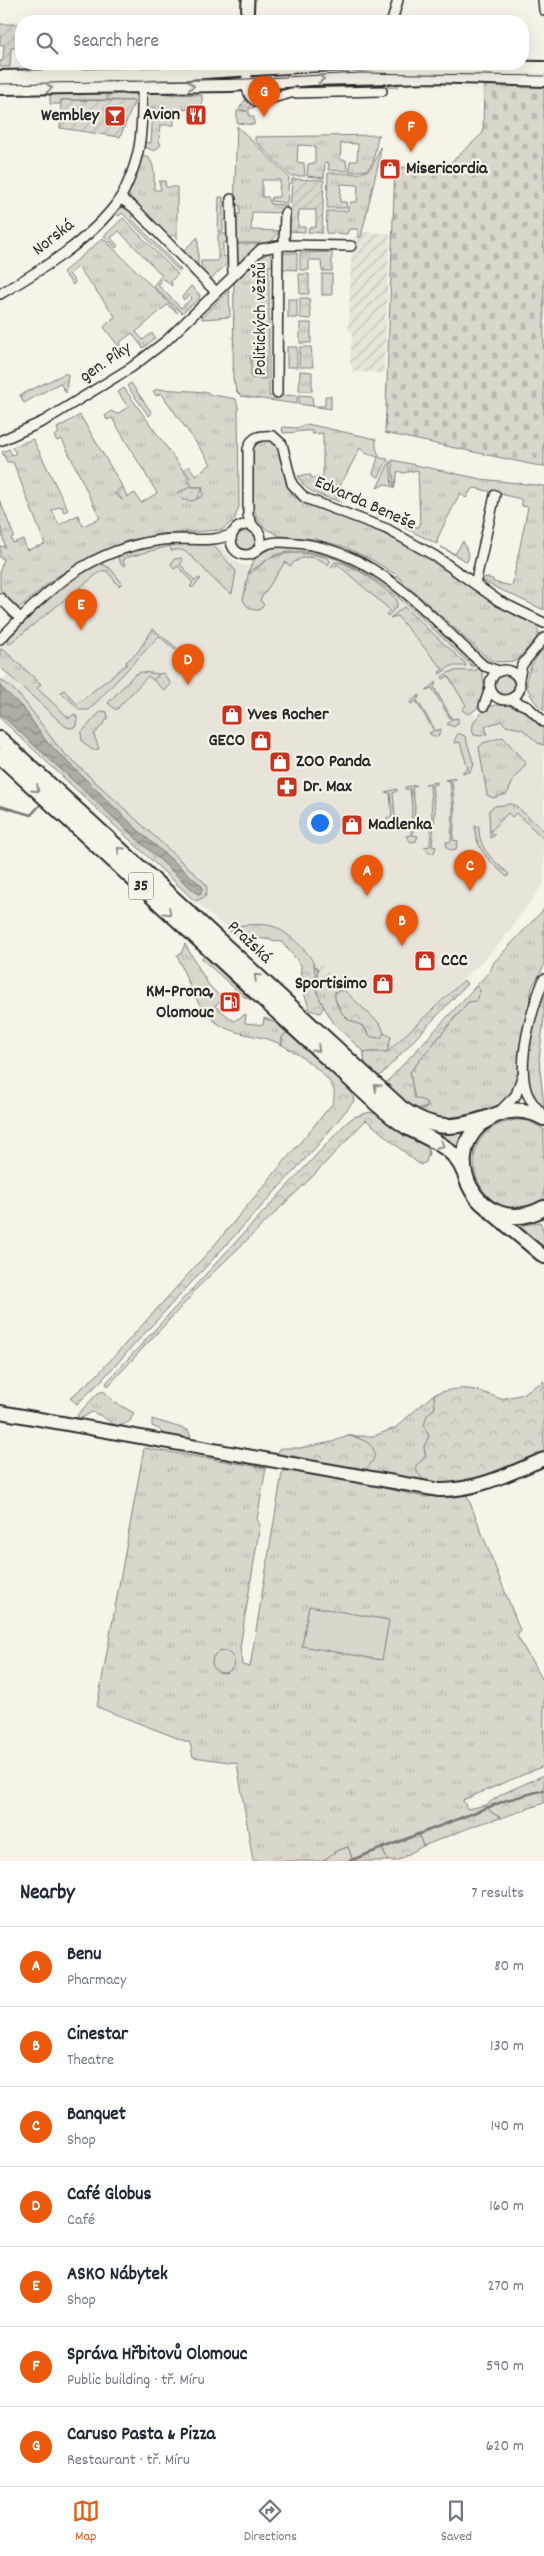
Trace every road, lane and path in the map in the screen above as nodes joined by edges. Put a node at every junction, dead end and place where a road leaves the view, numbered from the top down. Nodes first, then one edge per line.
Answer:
1 (248, 0) edge
2 (398, 0) edge
3 (543, 0) edge
4 (544, 10) edge
5 (247, 15) edge
6 (394, 15) edge
7 (529, 68) edge
8 (544, 68) edge
9 (223, 70) edge
10 (247, 70) edge
11 (0, 77) edge
12 (142, 80) junction
13 (544, 80) edge
14 (247, 84) junction
15 (0, 88) edge
16 (382, 91) dead end
17 (120, 198) junction
18 (232, 199) dead end
19 (285, 213) dead end
20 (281, 245) junction
21 (351, 246) dead end
22 (233, 274) junction
23 (216, 292) junction
24 (0, 294) edge
25 (277, 393) dead end
26 (0, 441) edge
27 (495, 494) dead end
28 (248, 514) junction
29 (241, 526) junction
30 (257, 531) junction
31 (233, 533) junction
32 (218, 539) junction
33 (275, 542) junction
34 (232, 546) junction
35 (259, 548) junction
36 (475, 584) junction
37 (0, 598) edge
38 (20, 618) junction
39 (544, 623) edge
40 (544, 638) edge
41 (0, 639) edge
42 (522, 665) junction
43 (484, 666) junction
44 (509, 670) junction
45 (499, 671) junction
46 (519, 682) junction
47 (490, 685) junction
48 (510, 699) junction
49 (500, 700) junction
50 (528, 707) junction
51 (544, 722) edge
52 (0, 739) edge
53 (0, 756) edge
54 (544, 979) edge
55 (524, 1070) junction
56 (493, 1116) junction
57 (544, 1118) edge
58 (464, 1172) junction
59 (482, 1205) junction
60 (544, 1208) edge
61 (544, 1257) edge
62 (0, 1412) edge
63 (544, 1459) edge

1 - 5 street
2 - 6 street
3 - 4 street
7 - 8 main road
9 - 12 main road
10 - 14 street
11 - 12 main road
12 -> 14 main road
15 -> 12 main road
12 - 17 street, Norská
14 -> 13 main road
14 - 16 street
17 - 23 street
17 - 24 street, Norská
18 - 22 street, Politických vězňů
19 - 20 street, Politických vězňů
20 - 21 street, Politických vězňů
20 - 22 street, Politických vězňů
20 - 25 street, Politických vězňů
22 - 23 street, Politických vězňů
23 - 26 street, gen. Píky
27 - 36 street
28 - 29 street
28 - 30 street
28 - 36 street, Edvarda Beneše
29 - 30 street
29 - 31 street
30 - 33 street
30 - 35 street
31 - 32 street
31 - 34 street
32 - 34 street
32 - 38 street
33 - 35 street
33 - 43 street
34 - 35 street
36 - 39 street, Edvarda Beneše
37 - 38 street
38 - 41 street
40 - 42 street
42 - 44 street
42 - 46 street
43 - 45 street
43 - 47 street
44 - 45 street
44 - 46 street
45 - 47 street
46 - 48 street
46 - 50 street
47 - 49 street
47 - 49 street
48 - 49 street
48 - 50 street
50 - 51 street
56 -> 52 main road, Pražská / 35
53 -> 58 main road, Pražská / 35
54 - 55 street
55 - 56 street
55 - 57 street
56 - 57 main road, Pražská
56 - 58 main road
58 - 59 main road, Pražská
59 - 60 main road
59 - 61 main road
62 - 63 main road

